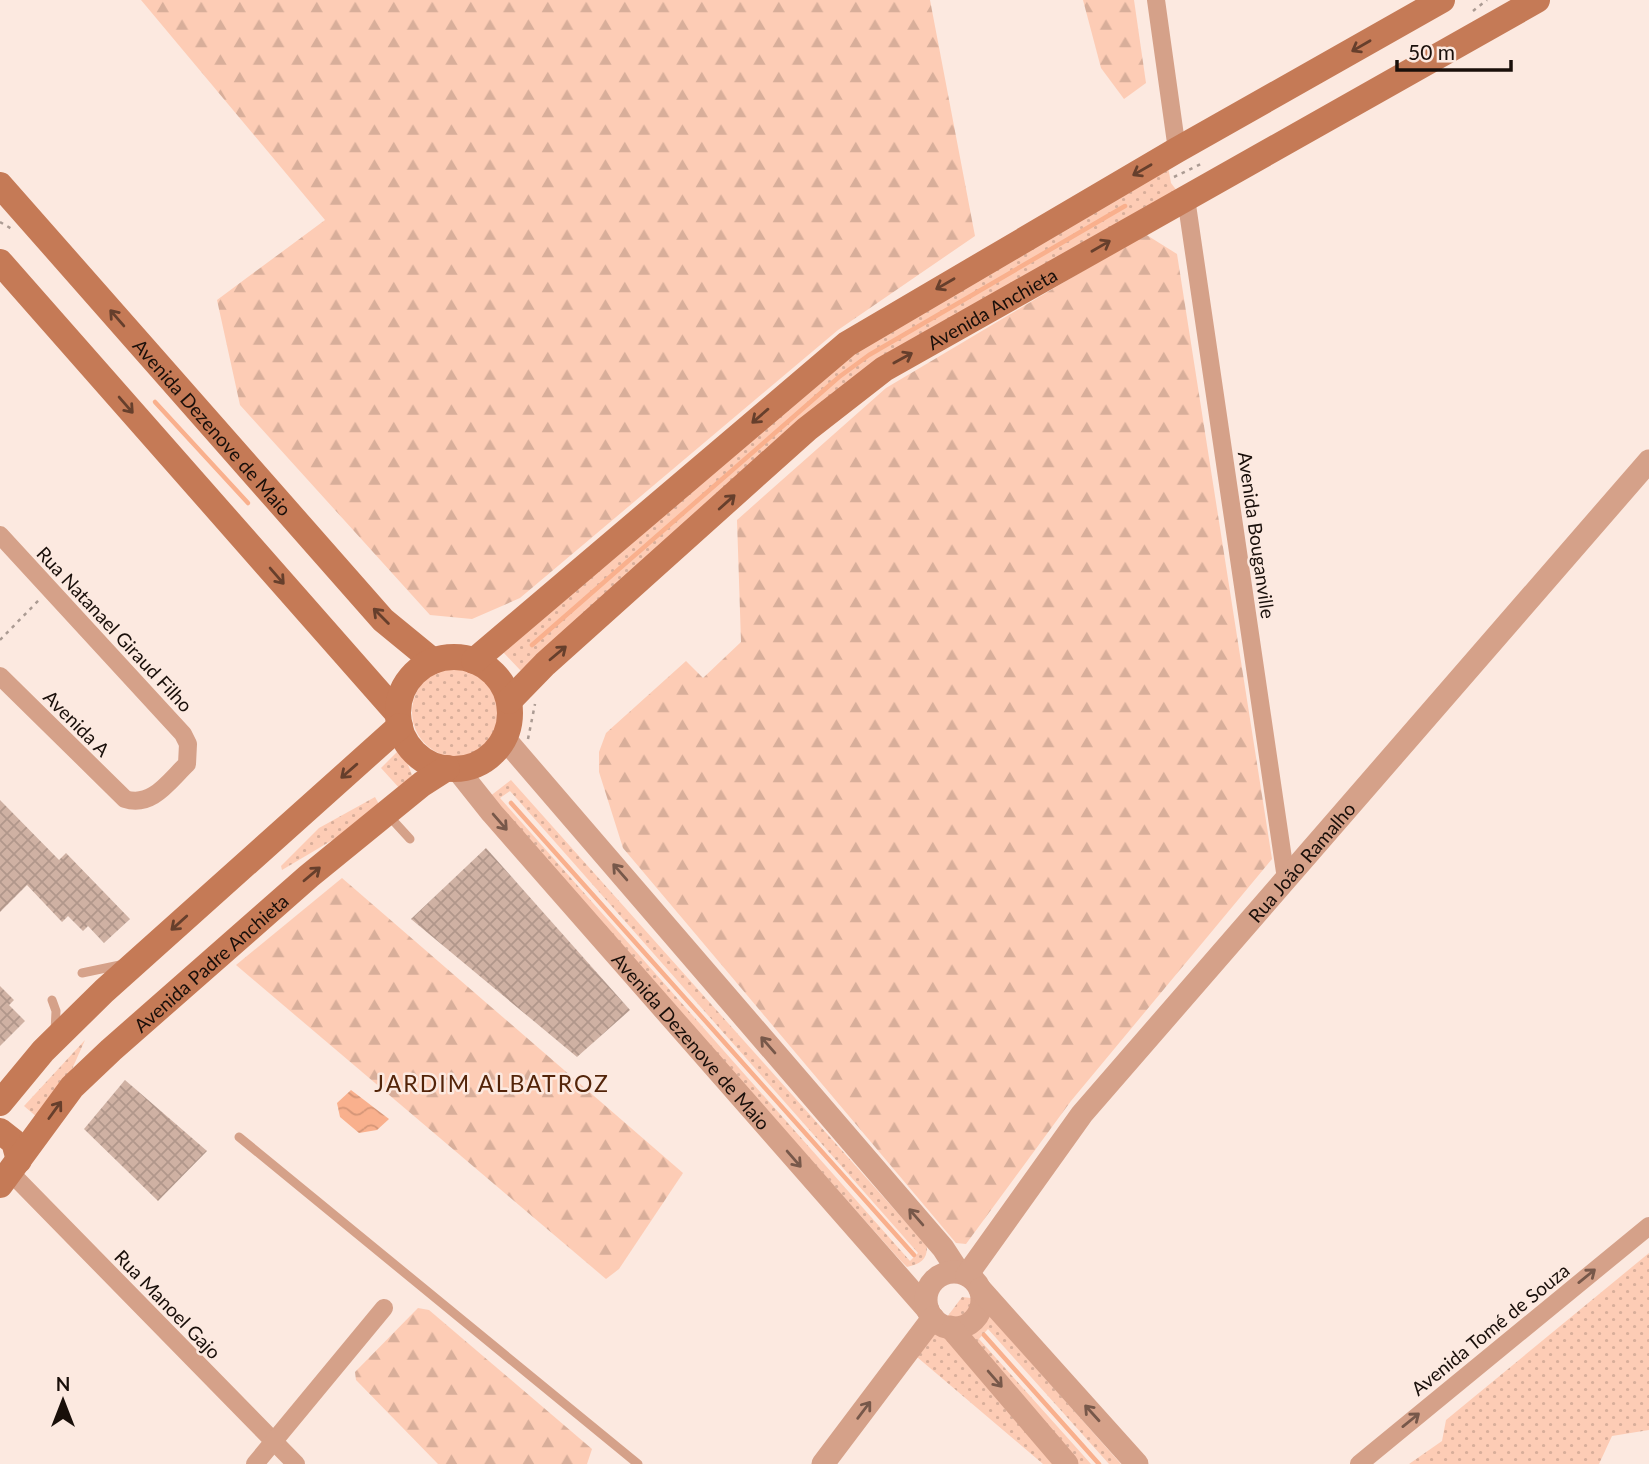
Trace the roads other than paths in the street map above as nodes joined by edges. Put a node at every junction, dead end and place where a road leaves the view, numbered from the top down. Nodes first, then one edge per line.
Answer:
1 (1156, 0) edge
2 (1437, 1) edge
3 (1530, 2) edge
4 (1272, 97) junction
5 (1177, 150) junction
6 (1217, 179) junction
7 (2, 197) edge
8 (1186, 198) junction
9 (0, 262) edge
10 (1649, 461) edge
11 (0, 535) edge
12 (474, 660) junction
13 (433, 661) junction
14 (0, 676) edge
15 (509, 701) junction
16 (399, 720) junction
17 (504, 738) junction
18 (452, 768) junction
19 (125, 799) joint
20 (387, 814) junction
21 (410, 839) dead end
22 (1286, 879) junction
23 (135, 962) junction
24 (82, 973) dead end
25 (52, 1000) dead end
26 (54, 1040) junction
27 (0, 1103) edge
28 (0, 1131) edge
29 (240, 1137) dead end
30 (6, 1177) edge
31 (1649, 1226) edge
32 (943, 1248) junction
33 (969, 1278) junction
34 (904, 1285) junction
35 (384, 1308) dead end
36 (937, 1319) junction
37 (273, 1441) junction
38 (255, 1464) edge
39 (296, 1464) edge
40 (638, 1464) edge
41 (822, 1464) edge
42 (1067, 1464) edge
43 (1137, 1464) edge
44 (1359, 1464) edge

1 - 5 street
2 -> 4 main road
3 - 6 main road, Avenida Anchieta
4 - 5 main road
4 - 6 main road
5 - 8 main road
5 -> 12 main road
6 - 8 main road, Avenida Anchieta
13 -> 7 main road, Avenida Dezenove de Maio
15 -> 8 main road, Avenida Anchieta
8 - 22 street, Avenida Bouganville
9 -> 16 main road
10 - 22 street, Rua João Ramalho
11 - 19 street, Rua Natanael Giraud Filho
12 - 13 main road
12 - 15 main road
13 - 16 main road
14 - 19 street, Avenida A
15 - 17 main road
16 - 18 main road
16 -> 23 main road
17 - 18 main road
32 -> 17 street
18 - 20 main road, Avenida Padre Anchieta
18 -> 34 street, Avenida Dezenove de Maio
20 - 21 lane
30 -> 20 main road, Avenida Padre Anchieta
22 - 33 street, Rua João Ramalho
23 - 24 lane
23 - 26 main road
25 - 26 lane
26 - 27 main road
28 - 30 main road
29 - 40 lane
30 - 37 street, Rua Manoel Gajo
44 -> 31 street, Avenida Tomé de Souza
32 - 33 street
32 - 34 street
33 - 36 street
33 - 36 street
43 -> 33 street
34 - 36 street, Avenida Dezenove de Maio
35 - 37 street
41 -> 36 street
36 -> 42 street, Avenida Dezenove de Maio
37 - 38 street
37 - 39 street, Rua Manoel Gajo

